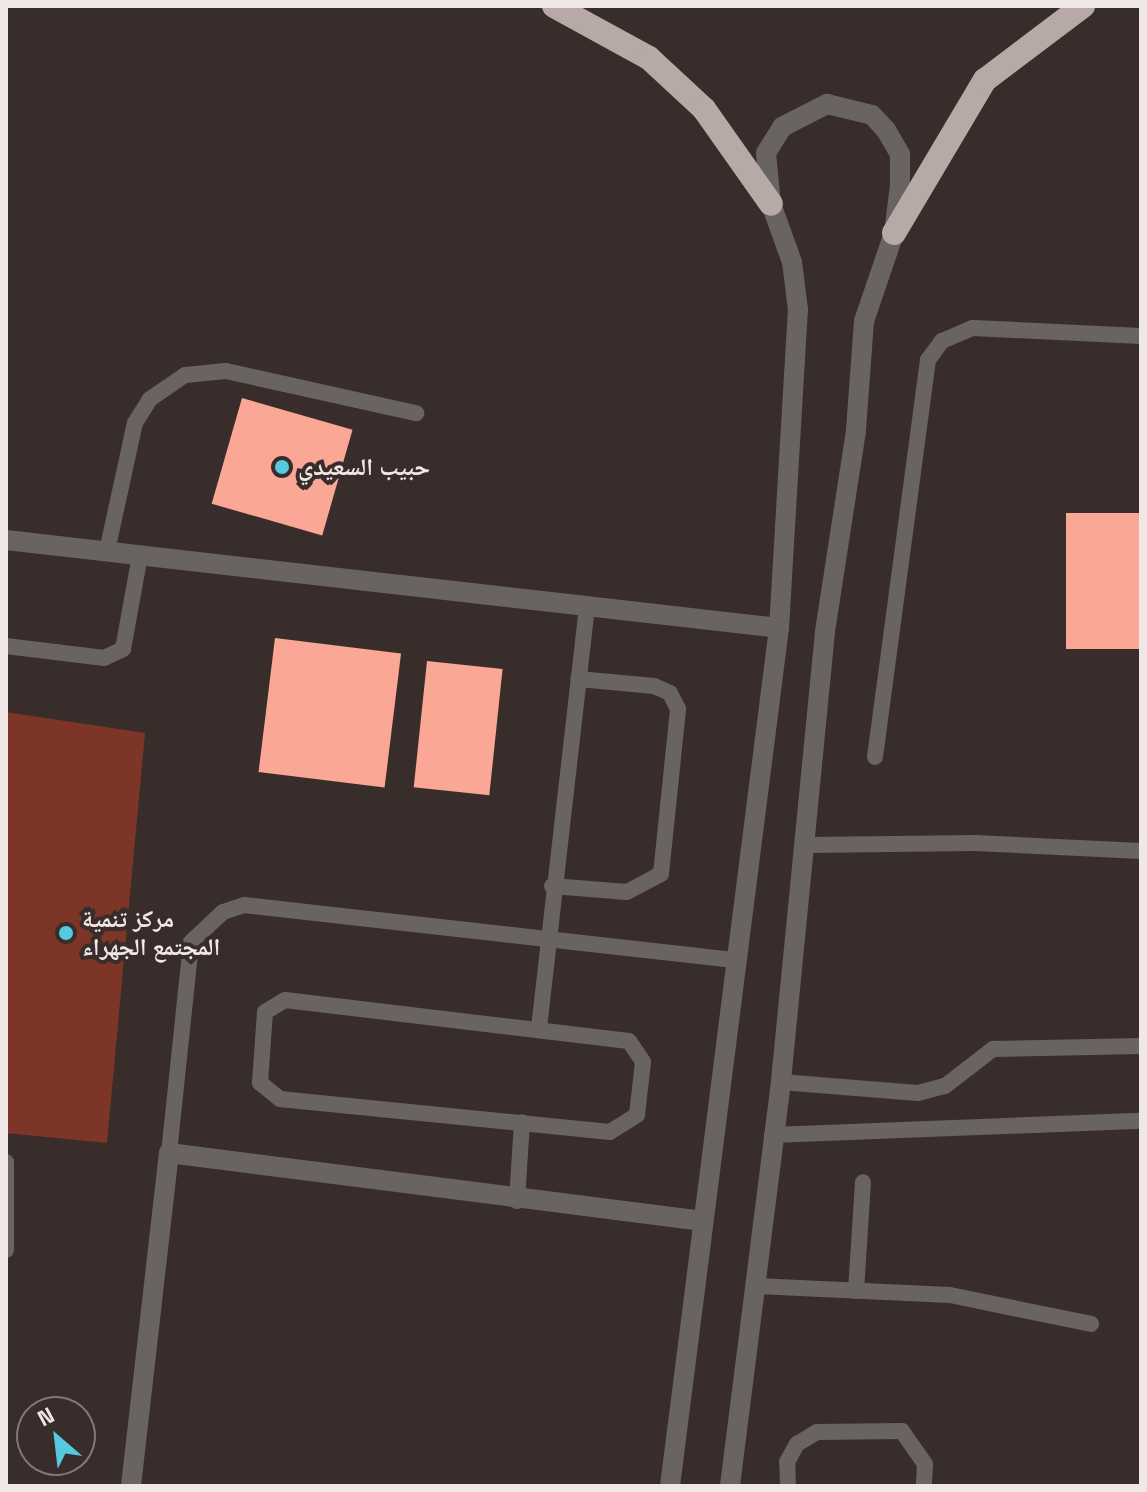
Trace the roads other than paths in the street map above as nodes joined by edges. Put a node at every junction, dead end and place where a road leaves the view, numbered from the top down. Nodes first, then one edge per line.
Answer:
1 (554, 6) edge
2 (1083, 6) edge
3 (771, 204) junction
4 (894, 233) junction
5 (1141, 336) edge
6 (416, 413) dead end
7 (6, 540) edge
8 (107, 551) junction
9 (140, 555) junction
10 (587, 606) junction
11 (779, 628) junction
12 (6, 646) edge
13 (578, 679) junction
14 (875, 757) dead end
15 (809, 845) junction
16 (1141, 851) edge
17 (552, 886) junction
18 (546, 937) junction
19 (736, 960) junction
20 (539, 1028) junction
21 (1141, 1046) edge
22 (781, 1082) junction
23 (1141, 1121) edge
24 (522, 1122) junction
25 (772, 1135) junction
26 (169, 1153) junction
27 (6, 1162) edge
28 (863, 1182) dead end
29 (517, 1201) junction
30 (703, 1221) junction
31 (6, 1250) edge
32 (754, 1286) junction
33 (856, 1291) junction
34 (1091, 1324) dead end
35 (131, 1486) edge
36 (670, 1486) edge
37 (730, 1486) edge
38 (788, 1486) edge
39 (924, 1486) edge

1 - 3 highway
2 - 4 highway
3 - 4 street
3 - 11 street
4 - 15 street
5 - 14 lane
6 - 8 lane
7 - 8 street
8 - 9 street
9 - 10 street
9 - 12 lane
10 - 11 street
10 - 13 lane
11 - 19 street
13 - 17 lane
13 - 17 lane
15 - 16 lane
15 - 22 street
17 - 18 lane
18 - 19 lane
18 - 20 lane
18 - 26 lane
19 - 30 street
20 - 24 lane
20 - 24 lane
21 - 22 lane
22 - 25 street
23 - 25 lane
24 - 29 lane
25 - 32 street
26 - 29 street
26 - 35 street
27 - 31 lane
28 - 33 lane
29 - 30 street
30 - 36 street
32 - 33 lane
32 - 37 street
33 - 34 lane
38 - 39 lane

